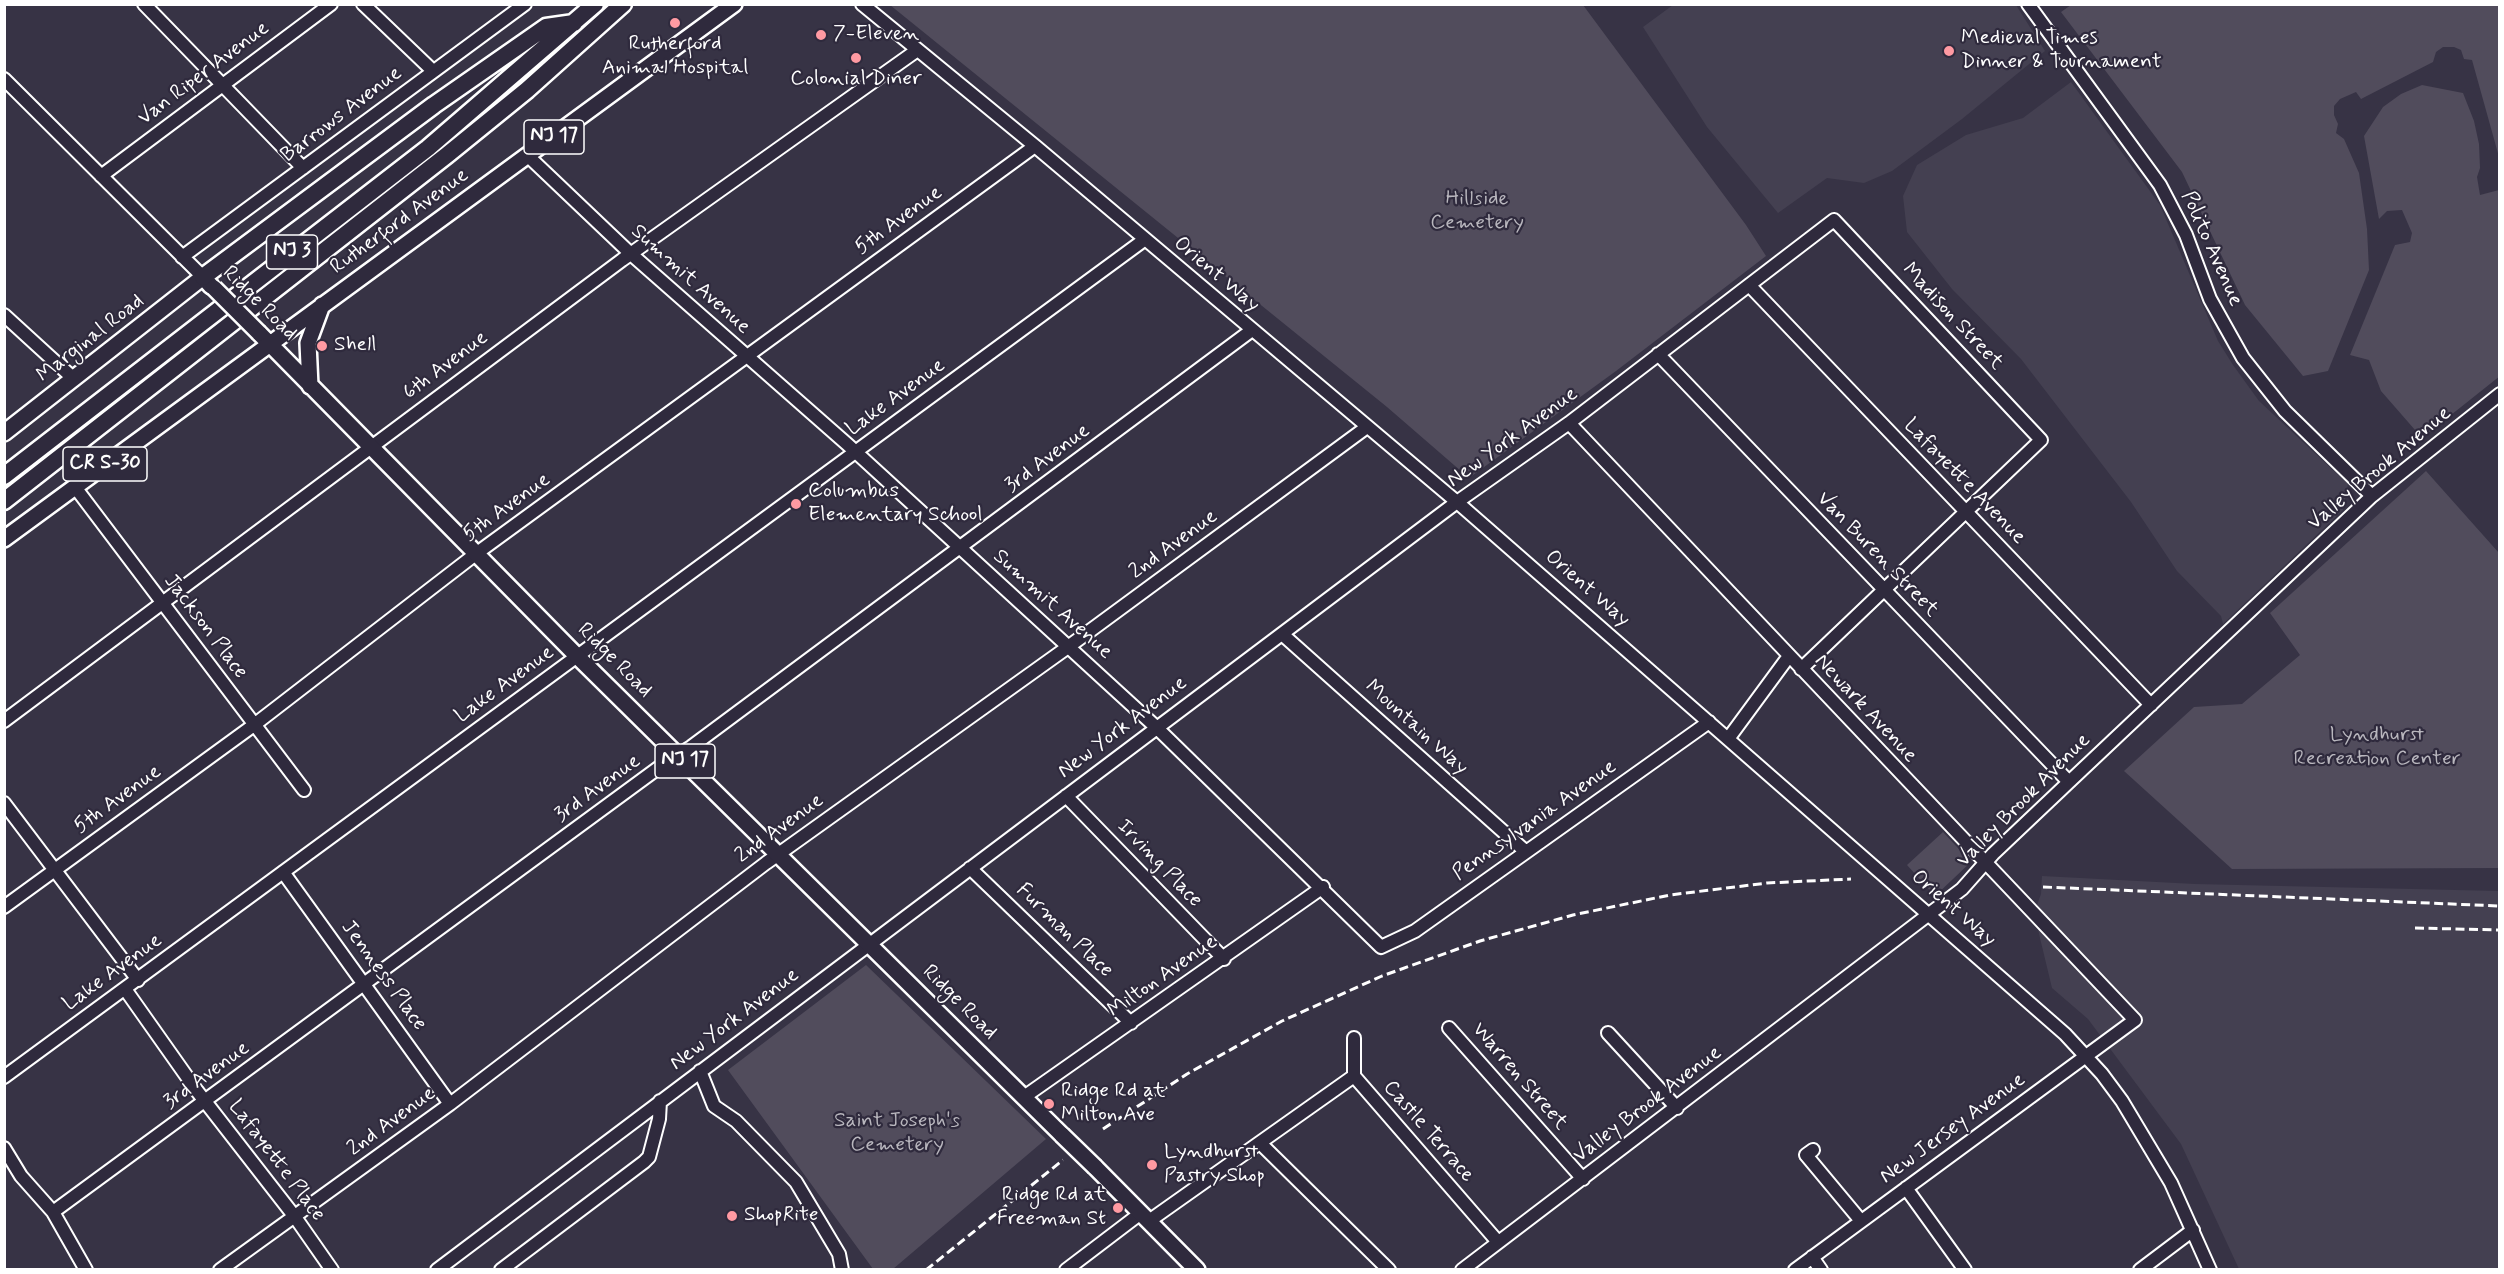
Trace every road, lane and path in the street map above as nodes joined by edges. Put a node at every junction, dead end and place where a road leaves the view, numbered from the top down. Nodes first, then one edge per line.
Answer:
1 (144, 4) edge
2 (331, 4) edge
3 (363, 4) edge
4 (525, 4) edge
5 (595, 4) edge
6 (623, 4) edge
7 (734, 4) edge
8 (862, 4) edge
9 (2028, 4) edge
10 (575, 23) junction
11 (916, 51) junction
12 (433, 71) junction
13 (4, 79) edge
14 (224, 84) junction
15 (1035, 146) junction
16 (528, 156) junction
17 (303, 168) junction
18 (100, 176) junction
19 (1834, 220) joint
20 (1144, 240) junction
21 (631, 254) junction
22 (182, 257) junction
23 (208, 283) junction
24 (1749, 285) junction
25 (322, 305) junction
26 (4, 315) edge
27 (1252, 330) junction
28 (265, 339) junction
29 (1658, 354) junction
30 (746, 357) junction
31 (74, 379) junction
32 (310, 386) junction
33 (2499, 394) edge
34 (1569, 423) junction
35 (1367, 426) junction
36 (4, 433) edge
37 (369, 447) junction
38 (855, 452) junction
39 (4, 476) edge
40 (75, 487) junction
41 (2372, 496) junction
42 (4, 501) edge
43 (1457, 502) junction
44 (1966, 513) junction
45 (4, 539) edge
46 (960, 548) junction
47 (477, 553) junction
48 (1883, 591) junction
49 (163, 604) junction
50 (1282, 634) junction
51 (1068, 647) junction
52 (578, 656) junction
53 (1789, 656) junction
54 (1801, 669) junction
55 (2151, 705) junction
56 (4, 721) edge
57 (1709, 722) junction
58 (254, 725) junction
59 (1157, 728) junction
60 (1728, 739) junction
61 (678, 755) junction
62 (2068, 782) junction
63 (304, 790) dead end
64 (1066, 796) junction
65 (4, 803) edge
66 (1525, 851) junction
67 (779, 854) junction
68 (1986, 865) junction
69 (970, 868) junction
70 (56, 869) junction
71 (283, 872) junction
72 (1323, 887) junction
73 (4, 906) edge
74 (1931, 915) junction
75 (869, 944) junction
76 (1381, 947) joint
77 (1224, 959) junction
78 (138, 980) junction
79 (365, 986) junction
80 (125, 989) junction
81 (2134, 1020) joint
82 (1131, 1023) junction
83 (1449, 1028) dead end
84 (1608, 1033) dead end
85 (1354, 1038) dead end
86 (2086, 1056) junction
87 (700, 1071) junction
88 (1354, 1076) junction
89 (4, 1077) edge
90 (1023, 1097) junction
91 (205, 1101) junction
92 (660, 1101) junction
93 (450, 1104) junction
94 (1677, 1107) junction
95 (1260, 1143) junction
96 (4, 1148) edge
97 (1813, 1150) dead end
98 (1582, 1179) junction
99 (1906, 1188) junction
100 (53, 1212) junction
101 (295, 1217) junction
102 (1145, 1217) junction
103 (1861, 1221) junction
104 (2193, 1230) junction
105 (1498, 1242) junction
106 (1812, 1257) junction
107 (86, 1269) edge
108 (220, 1269) edge
109 (332, 1269) edge
110 (437, 1269) edge
111 (501, 1269) edge
112 (842, 1269) edge
113 (1066, 1269) edge
114 (1197, 1269) edge
115 (1389, 1269) edge
116 (1462, 1269) edge
117 (1795, 1269) edge
118 (1821, 1269) edge
119 (1965, 1269) edge
120 (2140, 1269) edge
121 (2210, 1269) edge

1 - 14 street
2 - 14 street, Van Riper Avenue
3 - 12 street
4 - 12 street, Barrows Avenue
5 - 10 highway, NJ 3
6 - 42 highway, NJ 3
7 - 16 main road, Rutherford Avenue / NJ 17
8 - 11 street, Orient Way
9 - 41 street, Polito Avenue
10 - 23 highway
10 - 39 highway, NJ 3
11 - 15 street, Orient Way
11 - 21 street, 6th Avenue
12 - 17 street, Barrows Avenue
13 - 18 street, Ridge Road
14 - 17 street
14 - 18 street, Van Riper Avenue
15 - 20 street, Orient Way
15 - 30 street, 5th Avenue
16 - 21 street, Summit Avenue
16 - 25 main road, Rutherford Avenue / NJ 17
17 - 22 street, Barrows Avenue
18 - 22 street, Ridge Road
19 - 24 street, New York Avenue
19 - 44 street, Madison Street
20 - 27 street, Orient Way
20 - 38 street, Lake Avenue
21 - 30 street, Summit Avenue
21 - 37 street, 6th Avenue
22 - 23 street, Ridge Road
23 - 28 main road, Ridge Road, bridge
23 - 31 main road, Marginal Road
24 - 29 street, New York Avenue
24 - 44 street, Lafayette Avenue
25 - 28 main road, Rutherford Avenue / NJ 17
25 - 32 main road
26 - 31 street
27 - 35 street, Orient Way
27 - 46 street, 3rd Avenue
28 - 32 main road, Ridge Road / NJ 17
28 - 40 main road, Rutherford Avenue / CR S-30
29 - 34 street, New York Avenue
29 - 48 street, Van Buren Street
30 - 38 street, Summit Avenue
30 - 47 street, 5th Avenue
31 - 36 main road, Marginal Road
32 - 37 main road, Ridge Road / NJ 17
33 - 41 street, Valley Brook Avenue
34 - 43 street, New York Avenue
34 - 53 street, Newark Avenue
35 - 43 street, Orient Way
35 - 51 street, 2nd Avenue
37 - 47 main road, Ridge Road / NJ 17
37 - 49 street, 6th Avenue
38 - 46 street, Summit Avenue
38 - 52 street, Lake Avenue
40 - 45 main road, Rutherford Avenue / CR S-30
40 - 49 street, Jackson Place
41 - 55 street, Valley Brook Avenue
43 - 50 street, New York Avenue
43 - 57 street, Orient Way
44 - 48 street
44 - 55 street, Lafayette Avenue
46 - 51 street, Summit Avenue
46 - 61 street, 3rd Avenue
47 - 52 main road, Ridge Road / NJ 17
47 - 58 street, 5th Avenue
48 - 54 street
48 - 62 street, Van Buren Street
49 - 56 street, 6th Avenue
49 - 58 street, Jackson Place
50 - 59 street, New York Avenue
50 - 66 street, Mountain Way
51 - 59 street, Summit Avenue
51 - 67 street, 2nd Avenue
52 - 61 main road, Ridge Road / NJ 17
52 - 71 street, Lake Avenue
53 - 54 street, Newark Avenue
53 - 60 street
54 - 68 street, Newark Avenue
55 - 62 street, Valley Brook Avenue
57 - 60 street, Orient Way
57 - 66 street, Pennsylvania Avenue
58 - 63 street, Jackson Place
58 - 70 street, 5th Avenue
59 - 64 street, New York Avenue
59 - 72 street, Summit Avenue
60 - 74 street, Orient Way
61 - 67 main road, Ridge Road / NJ 17
61 - 79 street, 3rd Avenue
62 - 68 street, Valley Brook Avenue
64 - 69 street, New York Avenue
64 - 77 street, Irving Place
65 - 70 street
66 - 76 street, Pennsylvania Avenue
67 - 75 main road, Ridge Road / NJ 17
67 - 93 street, 2nd Avenue
68 - 74 street, Valley Brook Avenue
68 - 81 street, Newark Avenue
69 - 75 street, New York Avenue
69 - 82 street, Furman Place
70 - 73 street, 5th Avenue
70 - 78 street
71 - 78 street, Lake Avenue
71 - 79 street, Jenness Place
72 - 76 street, Summit Avenue
72 - 77 street, Milton Avenue
74 - 86 street, Orient Way
74 - 94 street, Valley Brook Avenue
75 - 87 street, New York Avenue
75 - 90 main road, Ridge Road / NJ 17
77 - 82 street, Milton Avenue
78 - 80 street, Lake Avenue
79 - 91 street, 3rd Avenue
79 - 93 street, Jenness Place
80 - 89 street, Lake Avenue
80 - 91 street, Lafayette Place
81 - 86 street, New Jersey Avenue
82 - 90 street, Milton Avenue
83 - 98 street, Warren Street
84 - 94 street
85 - 88 street, Castle Terrace
86 - 99 street, New Jersey Avenue
86 - 104 street, Orient Way
87 - 92 street, New York Avenue
87 - 112 street
88 - 95 street
88 - 105 street, Castle Terrace
90 - 102 main road, Ridge Road / NJ 17, bridge
91 - 100 street, 3rd Avenue
91 - 101 street, Lafayette Place
92 - 110 street, New York Avenue
92 - 111 street
93 - 101 street, 2nd Avenue
94 - 98 street, Valley Brook Avenue
95 - 102 street
95 - 115 street
96 - 100 street
97 - 103 street
98 - 105 street, Valley Brook Avenue
99 - 103 street, New Jersey Avenue
99 - 119 street
100 - 107 street
101 - 108 street, 2nd Avenue
101 - 109 street, Lafayette Place
102 - 113 street
102 - 114 main road, Ridge Road / NJ 17
103 - 106 street, New Jersey Avenue
104 - 120 street
104 - 121 street, Orient Way
105 - 116 street, Valley Brook Avenue
106 - 117 street, New Jersey Avenue
106 - 118 street

